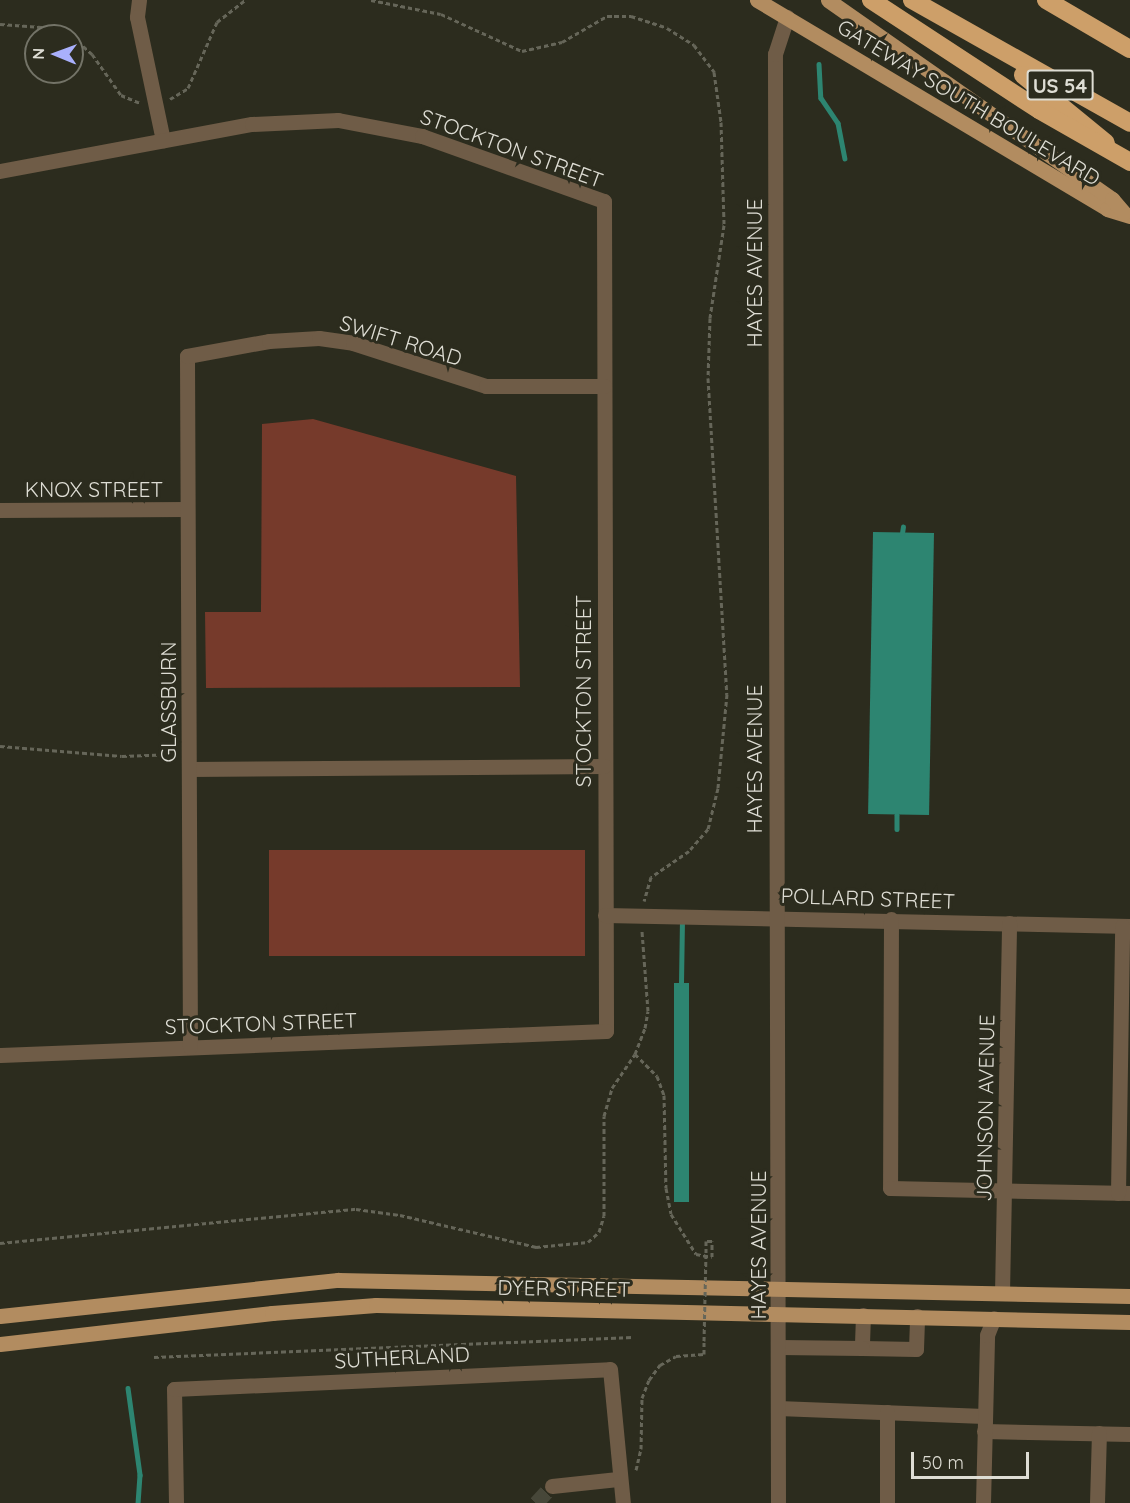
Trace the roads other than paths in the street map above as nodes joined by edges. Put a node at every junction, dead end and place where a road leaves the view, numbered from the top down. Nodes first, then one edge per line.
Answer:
1 (125, 0) edge
2 (139, 0) edge
3 (757, 0) edge
4 (828, 0) edge
5 (872, 0) edge
6 (912, 0) edge
7 (1046, 0) edge
8 (137, 17) junction
9 (787, 17) junction
10 (990, 47) junction
11 (1130, 49) edge
12 (1130, 123) edge
13 (163, 140) junction
14 (1130, 162) edge
15 (0, 171) edge
16 (1127, 214) edge
17 (187, 356) joint
18 (604, 386) junction
19 (187, 509) junction
20 (0, 510) edge
21 (604, 766) junction
22 (189, 769) junction
23 (605, 915) junction
24 (776, 916) junction
25 (891, 920) junction
26 (1010, 923) junction
27 (1126, 926) edge
28 (190, 1047) junction
29 (0, 1055) edge
30 (1004, 1191) junction
31 (1124, 1193) edge
32 (779, 1287) junction
33 (1002, 1293) junction
34 (1130, 1296) edge
35 (779, 1312) junction
36 (1130, 1312) edge
37 (863, 1315) junction
38 (0, 1316) edge
39 (917, 1316) junction
40 (994, 1318) junction
41 (1089, 1321) junction
42 (1130, 1323) edge
43 (0, 1344) edge
44 (779, 1347) junction
45 (862, 1348) junction
46 (778, 1408) junction
47 (887, 1412) junction
48 (984, 1423) junction
49 (1099, 1433) junction
50 (1130, 1434) edge
51 (626, 1479) junction
52 (552, 1486) tunnel mouth
53 (176, 1503) edge
54 (623, 1503) edge
55 (778, 1503) edge
56 (887, 1503) edge
57 (983, 1503) edge
58 (1097, 1503) edge

1 - 8 street
2 - 8 street
3 - 9 main road, GATEWAY SOUTH BOULEVARD
4 - 16 main road
5 - 14 highway, bridge
6 - 10 highway, US 54
7 - 11 highway
8 - 13 street
9 - 16 main road, GATEWAY SOUTH BOULEVARD
9 - 24 street, HAYES AVENUE
10 - 12 highway, US 54
10 - 14 highway
13 - 15 street, STOCKTON STREET
13 - 18 street, STOCKTON STREET
17 - 18 street, SWIFT ROAD
17 - 19 street, GLASSBURN
18 - 21 street, STOCKTON STREET
19 - 20 street, KNOX STREET
19 - 22 street, GLASSBURN
21 - 22 street
21 - 23 street, STOCKTON STREET
22 - 28 street, GLASSBURN
23 - 24 street, POLLARD STREET
23 - 28 street, STOCKTON STREET
24 - 25 street, POLLARD STREET
24 - 32 street, HAYES AVENUE
25 - 26 street, POLLARD STREET
25 - 30 street
26 - 27 street, POLLARD STREET
26 - 30 street, JOHNSON AVENUE
27 - 31 street
28 - 29 street, STOCKTON STREET
30 - 31 street
30 - 33 street, JOHNSON AVENUE
32 - 33 main road, DYER STREET
32 - 35 street, HAYES AVENUE
32 - 38 main road, DYER STREET
33 - 34 main road, DYER STREET
35 - 37 main road, DYER STREET
35 - 43 main road, DYER STREET
35 - 44 street, HAYES AVENUE
36 - 41 main road
37 - 39 main road, DYER STREET
37 - 45 street
39 - 40 main road, DYER STREET
39 - 45 street
40 - 41 main road, DYER STREET
40 - 48 street
41 - 42 main road, DYER STREET
44 - 45 street
44 - 46 street, HAYES AVENUE
46 - 47 street
46 - 55 street, HAYES AVENUE
47 - 48 street
47 - 56 street
48 - 49 street
48 - 57 street
49 - 50 street
49 - 58 street
51 - 52 street
51 - 53 street, SUTHERLAND
51 - 54 street, SUTHERLAND

